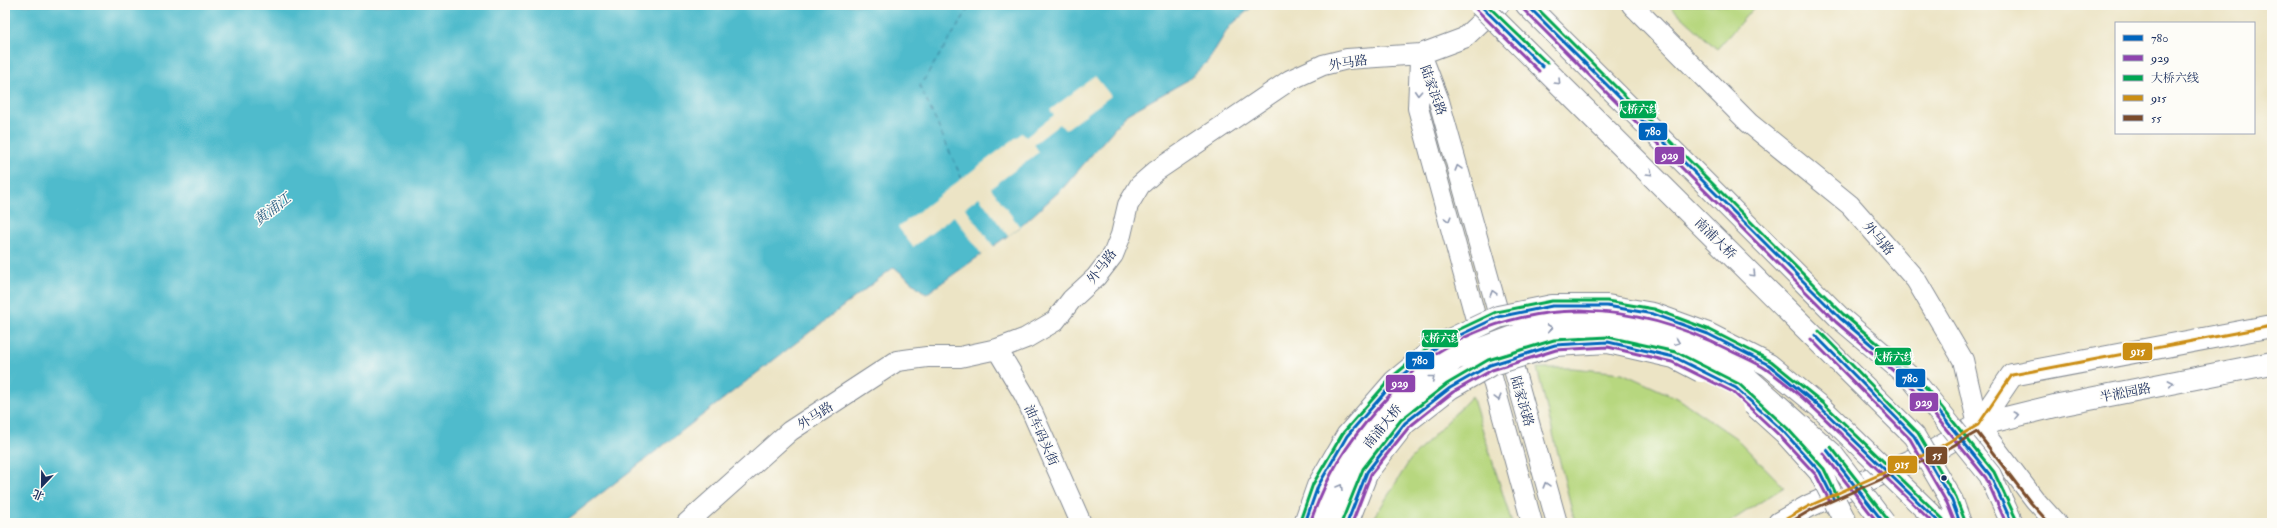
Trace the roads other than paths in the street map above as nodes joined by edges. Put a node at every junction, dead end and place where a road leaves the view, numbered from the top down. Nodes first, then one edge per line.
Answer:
1 (1480, 5) edge
2 (1499, 5) edge
3 (1527, 5) edge
4 (1632, 5) edge
5 (1421, 54) junction
6 (2272, 326) edge
7 (997, 349) junction
8 (2272, 363) edge
9 (1820, 407) junction
10 (1978, 425) junction
11 (687, 523) edge
12 (1081, 523) edge
13 (1305, 523) edge
14 (1325, 523) edge
15 (1347, 523) edge
16 (1532, 523) edge
17 (1557, 523) edge
18 (1779, 523) edge
19 (1846, 523) edge
20 (1884, 523) edge
21 (1940, 523) edge
22 (1960, 523) edge
23 (2012, 523) edge
24 (2056, 523) edge

1 -> 22 main road, 南浦大桥, bridge
2 - 5 street, 外马路
3 - 23 main road, bridge
4 - 10 street, 外马路
5 - 7 street, 外马路
5 -> 16 street, 陆家浜路
17 -> 5 street, 陆家浜路
6 - 10 main road, 半淞园路
7 - 11 street, 外马路
7 - 12 street, 油车码头街
10 -> 8 main road, 半淞园路
9 - 13 main road, 南浦大桥, bridge
9 - 20 main road, bridge
9 - 21 main road, 南浦大桥, bridge
10 - 18 main road, 半淞园路
10 - 24 street, 外马路
14 -> 20 main road, 南浦大桥, bridge
15 - 19 main road, 南浦大桥, bridge

